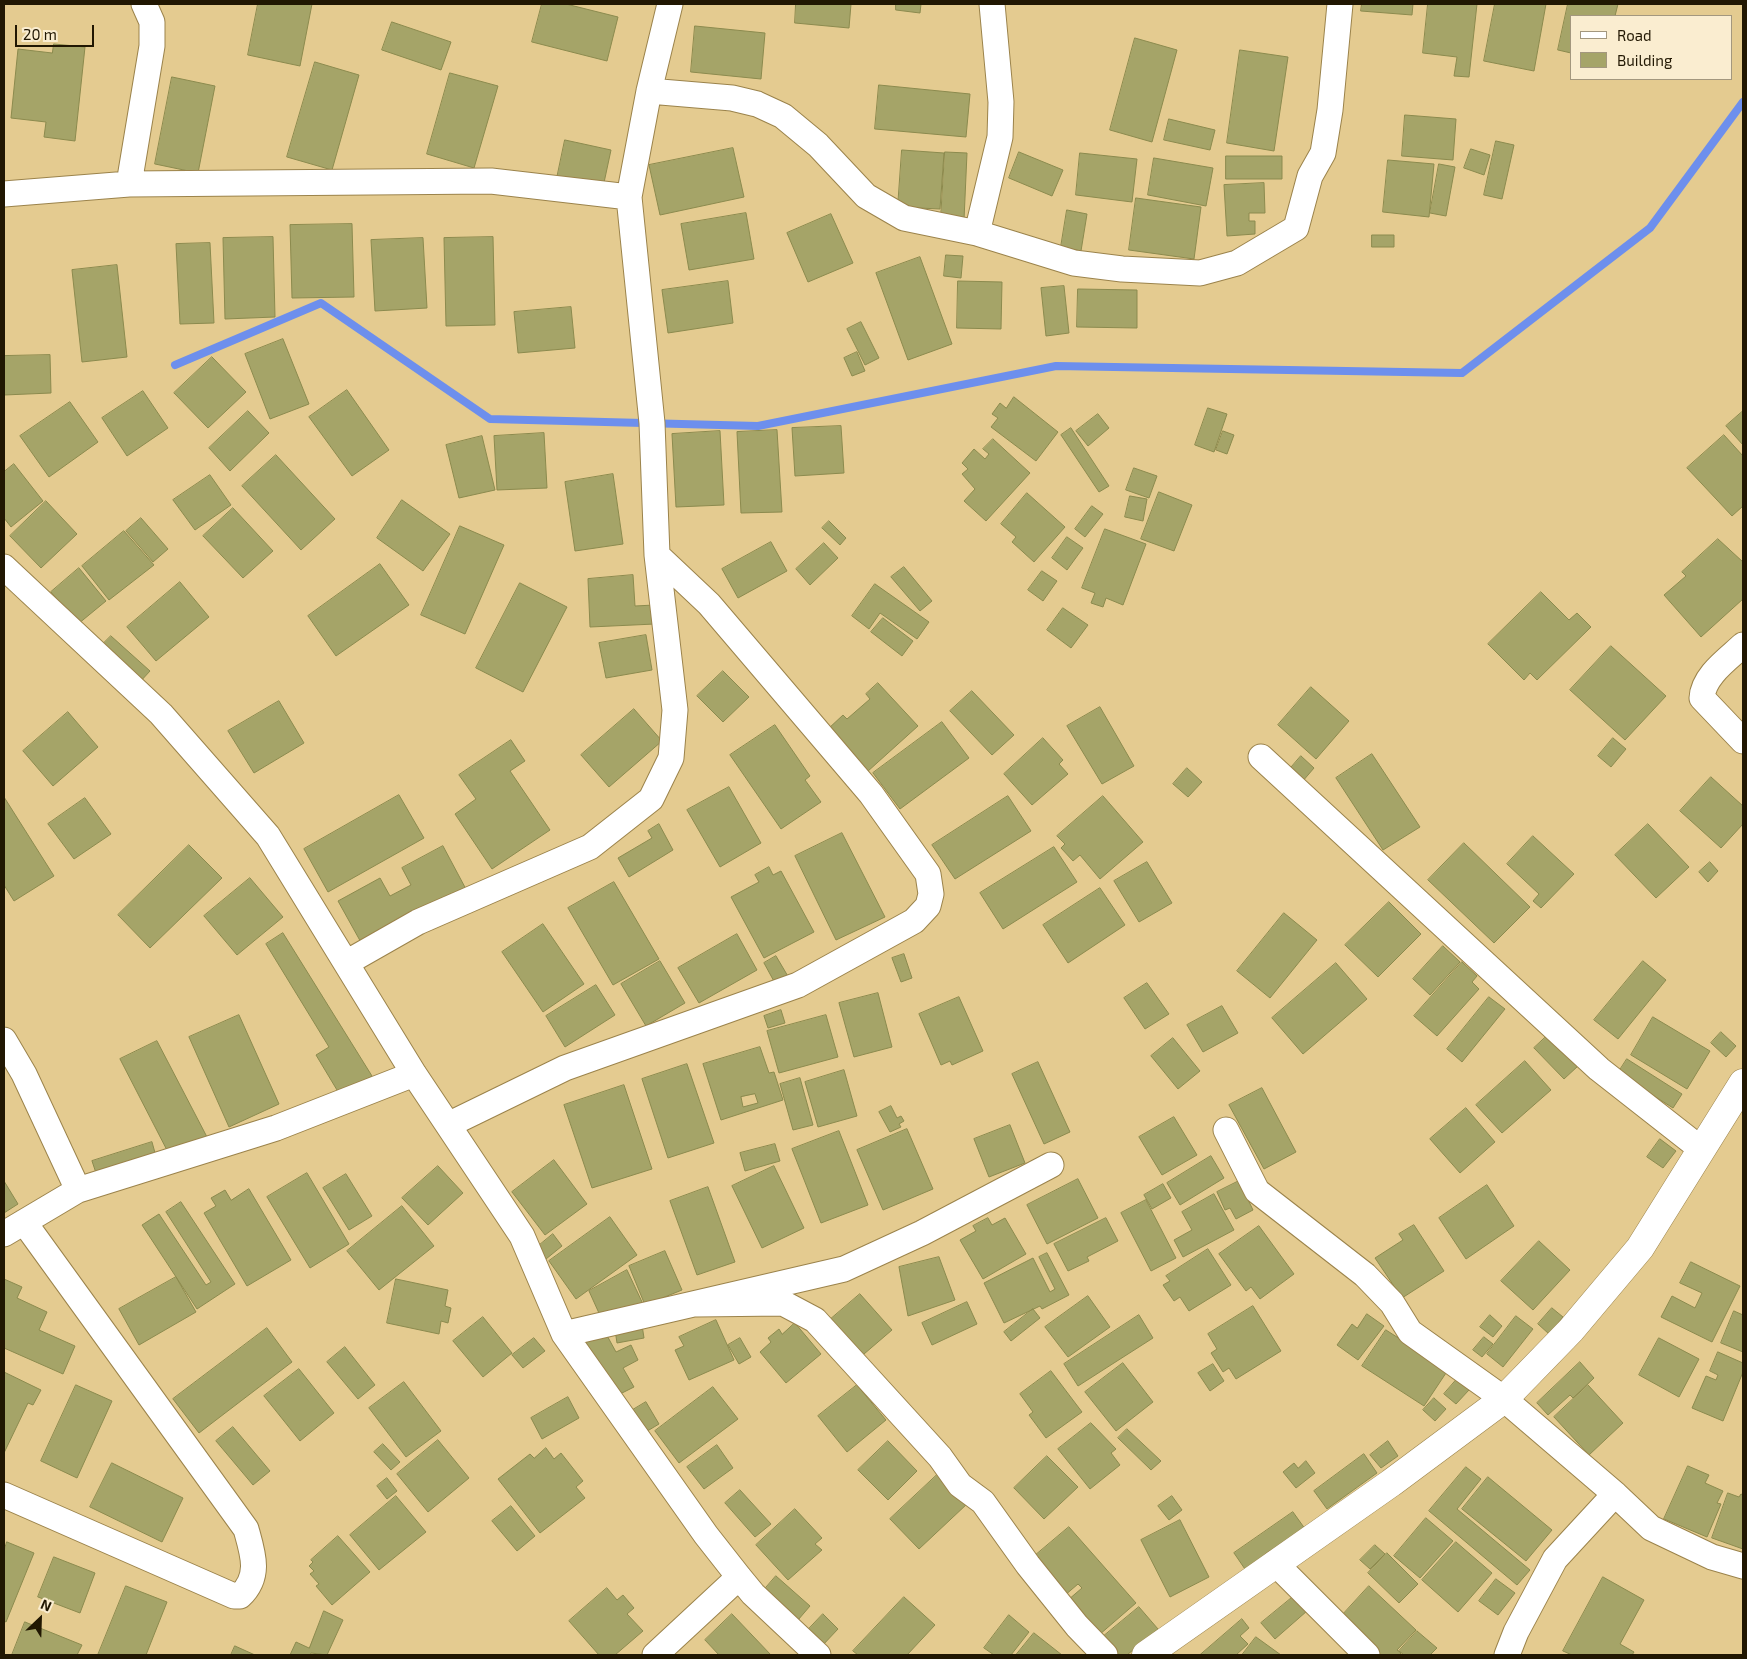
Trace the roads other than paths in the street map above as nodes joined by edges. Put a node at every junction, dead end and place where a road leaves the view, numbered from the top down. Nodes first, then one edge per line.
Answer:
1 (144, 4) edge
2 (670, 4) edge
3 (992, 4) edge
4 (1340, 4) edge
5 (649, 91) junction
6 (129, 184) junction
7 (4, 194) edge
8 (629, 197) junction
9 (977, 233) junction
10 (657, 555) junction
11 (4, 567) edge
12 (1743, 645) edge
13 (1743, 740) edge
14 (1261, 757) dead end
15 (346, 963) junction
16 (4, 1040) edge
17 (414, 1074) junction
18 (1743, 1083) edge
19 (448, 1125) junction
20 (1226, 1130) dead end
21 (1701, 1150) junction
22 (1051, 1165) dead end
23 (78, 1190) junction
24 (14, 1228) edge
25 (696, 1304) junction
26 (564, 1334) junction
27 (1504, 1399) junction
28 (1615, 1494) junction
29 (4, 1495) edge
30 (1275, 1563) junction
31 (1743, 1566) edge
32 (739, 1577) junction
33 (656, 1655) edge
34 (818, 1655) edge
35 (1105, 1655) edge
36 (1146, 1655) edge
37 (1367, 1655) edge
38 (1507, 1655) edge

1 - 6 street
2 - 5 street
3 - 9 street
4 - 9 street
5 - 8 street
5 - 9 street
6 - 7 street
6 - 8 street
8 - 10 street
10 - 15 street
10 - 19 street
11 - 15 street
12 - 13 street
14 - 21 street
15 - 17 street
16 - 23 street
17 - 19 street
17 - 23 street
18 - 21 street
19 - 26 street
20 - 27 street
21 - 27 street
22 - 25 street
23 - 24 street
24 - 29 street
25 - 26 street
25 - 35 street
26 - 32 street
27 - 28 street
27 - 30 street
28 - 31 street
28 - 38 street
30 - 36 street
30 - 37 street
32 - 33 street
32 - 34 street

